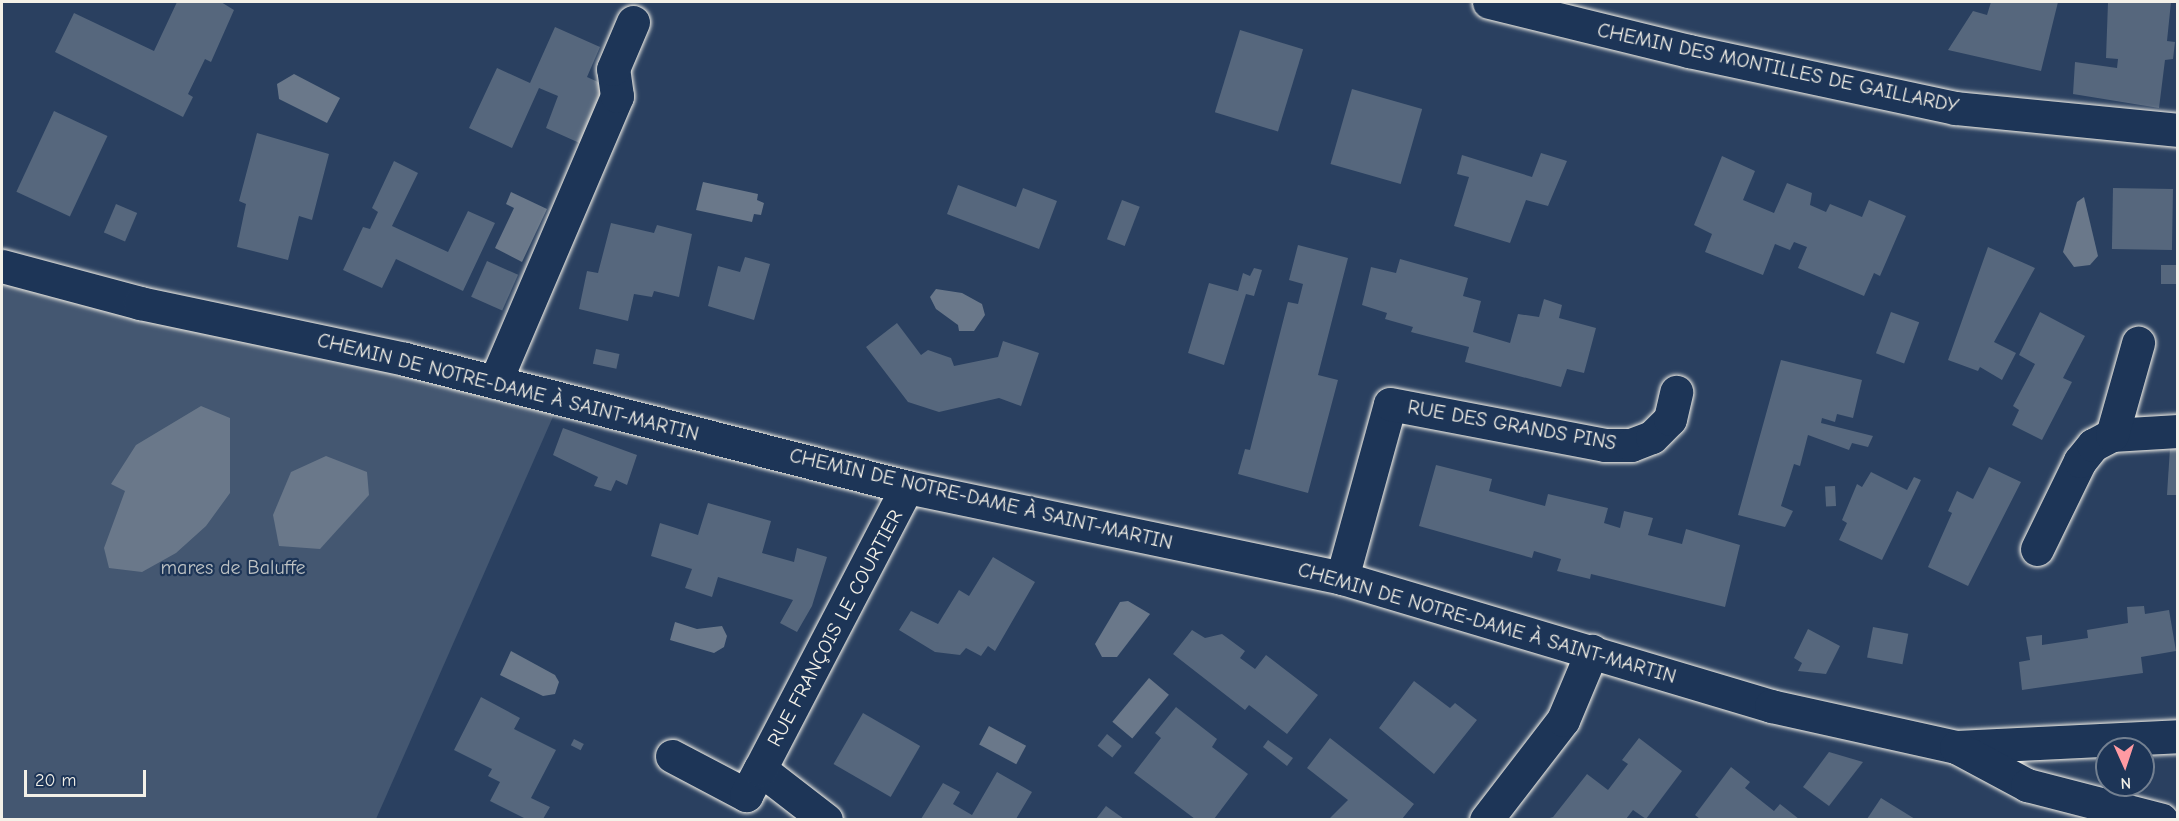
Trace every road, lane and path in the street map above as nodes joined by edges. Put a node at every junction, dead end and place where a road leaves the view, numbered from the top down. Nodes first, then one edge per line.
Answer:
1 (1489, 2) edge
2 (633, 22) dead end
3 (2178, 130) edge
4 (2, 266) edge
5 (2138, 343) dead end
6 (495, 382) junction
7 (1676, 392) dead end
8 (2178, 430) edge
9 (2112, 435) junction
10 (907, 487) junction
11 (2037, 549) dead end
12 (1341, 578) junction
13 (1592, 651) junction
14 (2178, 736) edge
15 (1956, 747) junction
16 (672, 756) dead end
17 (760, 769) junction
18 (826, 819) edge
19 (1486, 819) edge
20 (2163, 819) edge

1 - 3 street, CHEMIN DES MONTILLES DE GAILLARDY
2 - 6 street
4 - 6 street, CHEMIN DE NOTRE-DAME À SAINT-MARTIN
5 - 9 street
6 - 10 street, CHEMIN DE NOTRE-DAME À SAINT-MARTIN
7 - 12 street, RUE DES GRANDS PINS
8 - 9 street
9 - 11 street
10 - 12 street, CHEMIN DE NOTRE-DAME À SAINT-MARTIN
10 - 17 street, RUE FRANÇOIS LE COURTIER
12 - 13 street, CHEMIN DE NOTRE-DAME À SAINT-MARTIN
13 - 15 street, CHEMIN DE NOTRE-DAME À SAINT-MARTIN
13 - 19 street
14 - 15 street, CHEMIN DE NOTRE-DAME À SAINT-MARTIN
15 - 20 street, CHEMIN DE NOTRE-DAME À SAINT-MARTIN
16 - 17 street, RUE FRANÇOIS LE COURTIER
17 - 18 street, RUE FRANÇOIS LE COURTIER

